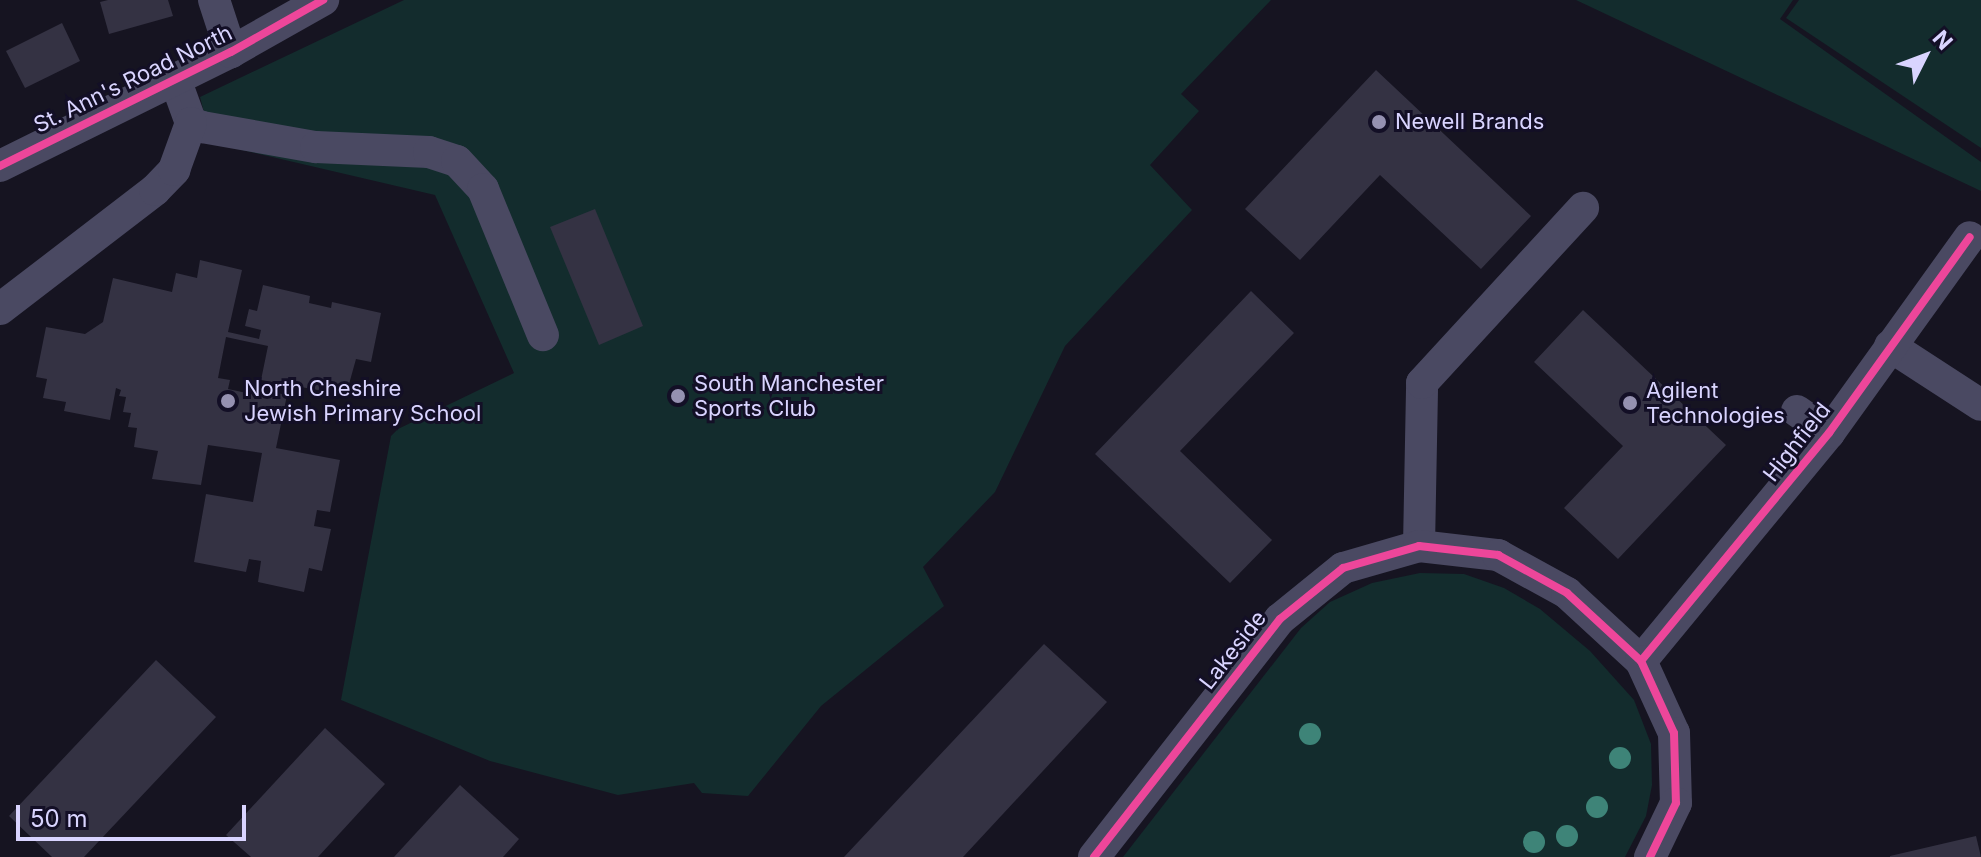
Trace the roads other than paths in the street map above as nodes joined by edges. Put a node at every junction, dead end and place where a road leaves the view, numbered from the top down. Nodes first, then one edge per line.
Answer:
1 (214, 0) edge
2 (323, 0) edge
3 (231, 52) junction
4 (175, 79) junction
5 (191, 123) junction
6 (0, 166) edge
7 (1583, 208) dead end
8 (1970, 251) edge
9 (0, 309) edge
10 (543, 335) dead end
11 (1890, 346) junction
12 (1978, 397) edge
13 (1797, 411) dead end
14 (1829, 433) junction
15 (1419, 546) junction
16 (1641, 661) junction
17 (1094, 857) edge
18 (1650, 857) edge

1 - 3 street
2 - 3 street, St. Ann's Road North
3 - 4 street, St. Ann's Road North
4 - 5 street
4 - 6 street, St. Ann's Road North
5 - 9 street
5 - 10 street
7 - 15 street
8 - 11 street, Highfield
11 - 12 street
11 - 14 street, Highfield
13 - 14 street
14 - 16 street, Highfield
15 - 16 street, Lakeside
15 - 17 street, Lakeside
16 - 18 street, Lakeside

